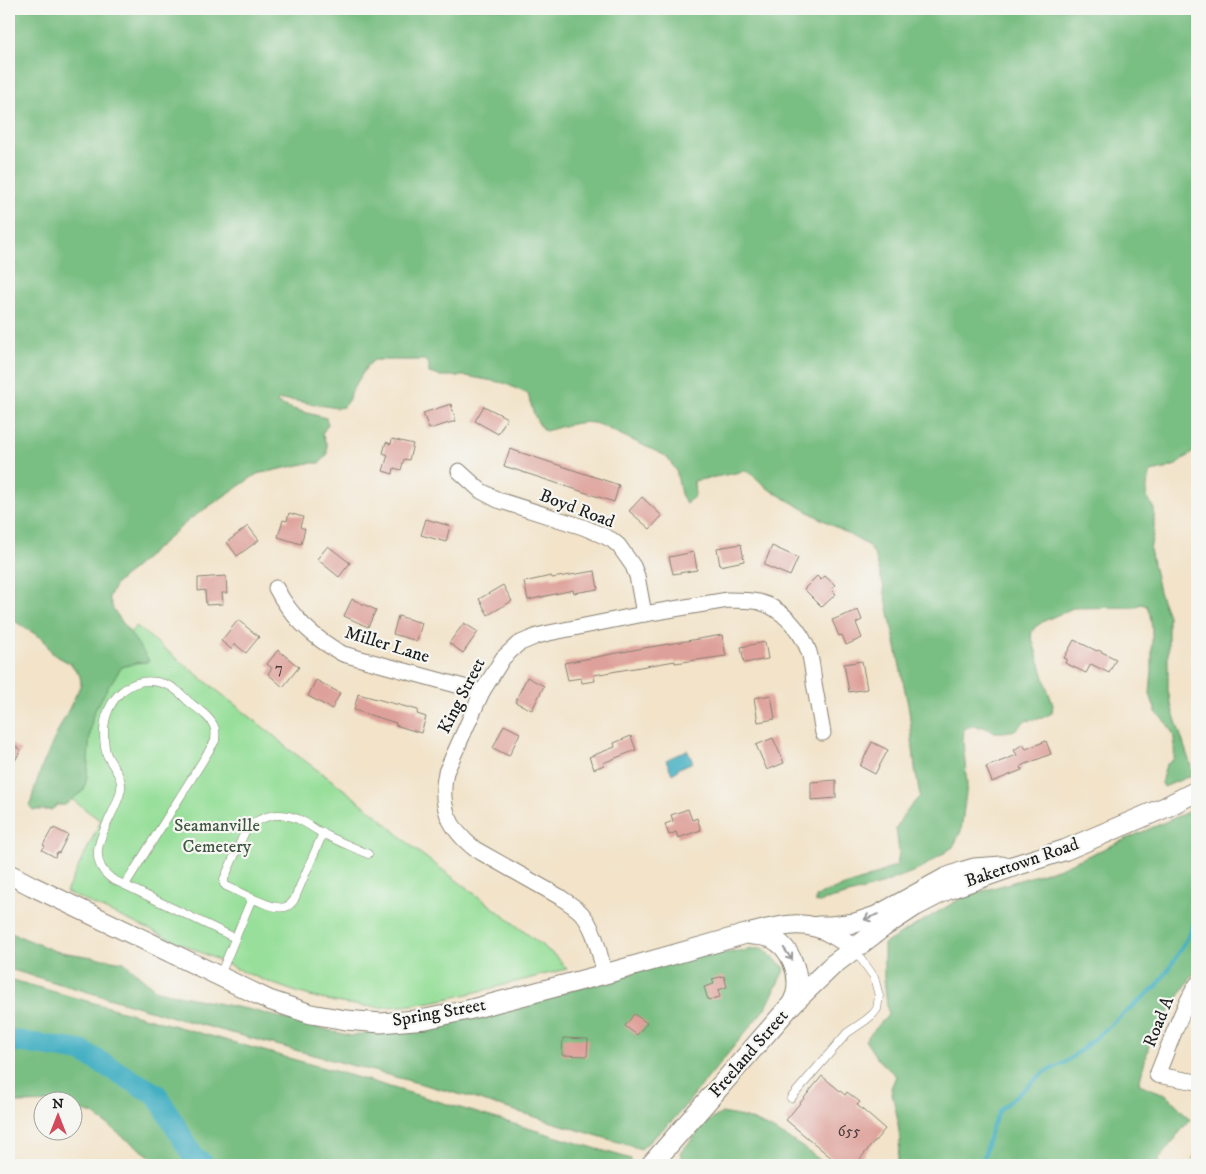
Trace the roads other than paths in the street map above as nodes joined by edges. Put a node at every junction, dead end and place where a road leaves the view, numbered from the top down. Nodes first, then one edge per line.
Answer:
1 (459, 470) dead end
2 (276, 588) dead end
3 (644, 614) junction
4 (482, 692) junction
5 (823, 733) dead end
6 (1197, 791) edge
7 (323, 833) junction
8 (368, 854) dead end
9 (1014, 866) junction
10 (9, 874) edge
11 (125, 886) junction
12 (252, 898) junction
13 (814, 926) junction
14 (746, 934) junction
15 (235, 938) junction
16 (854, 949) junction
17 (605, 974) junction
18 (219, 977) junction
19 (1197, 984) edge
20 (792, 1004) junction
21 (1197, 1082) edge
22 (791, 1098) dead end
23 (651, 1165) edge

1 - 3 street, Boyd Road
2 - 4 street, Miller Lane
3 - 4 street, King Street
3 - 5 street, King Street
4 - 17 street, King Street
6 - 9 main road, Bakertown Road
7 - 8 lane
7 - 12 lane
7 - 12 lane
9 -> 13 street
9 - 16 main road, Bakertown Road
10 - 18 street, Spring Street
11 - 11 lane
11 - 15 lane
12 - 15 lane
13 - 14 street, Spring Street
13 - 16 street, Spring Street
14 - 17 street, Spring Street
14 -> 20 street
15 - 18 lane
16 - 20 main road, Freeland Street
16 - 22 lane
17 - 18 street, Spring Street
19 - 21 street, Road A
20 - 23 main road, Freeland Street

